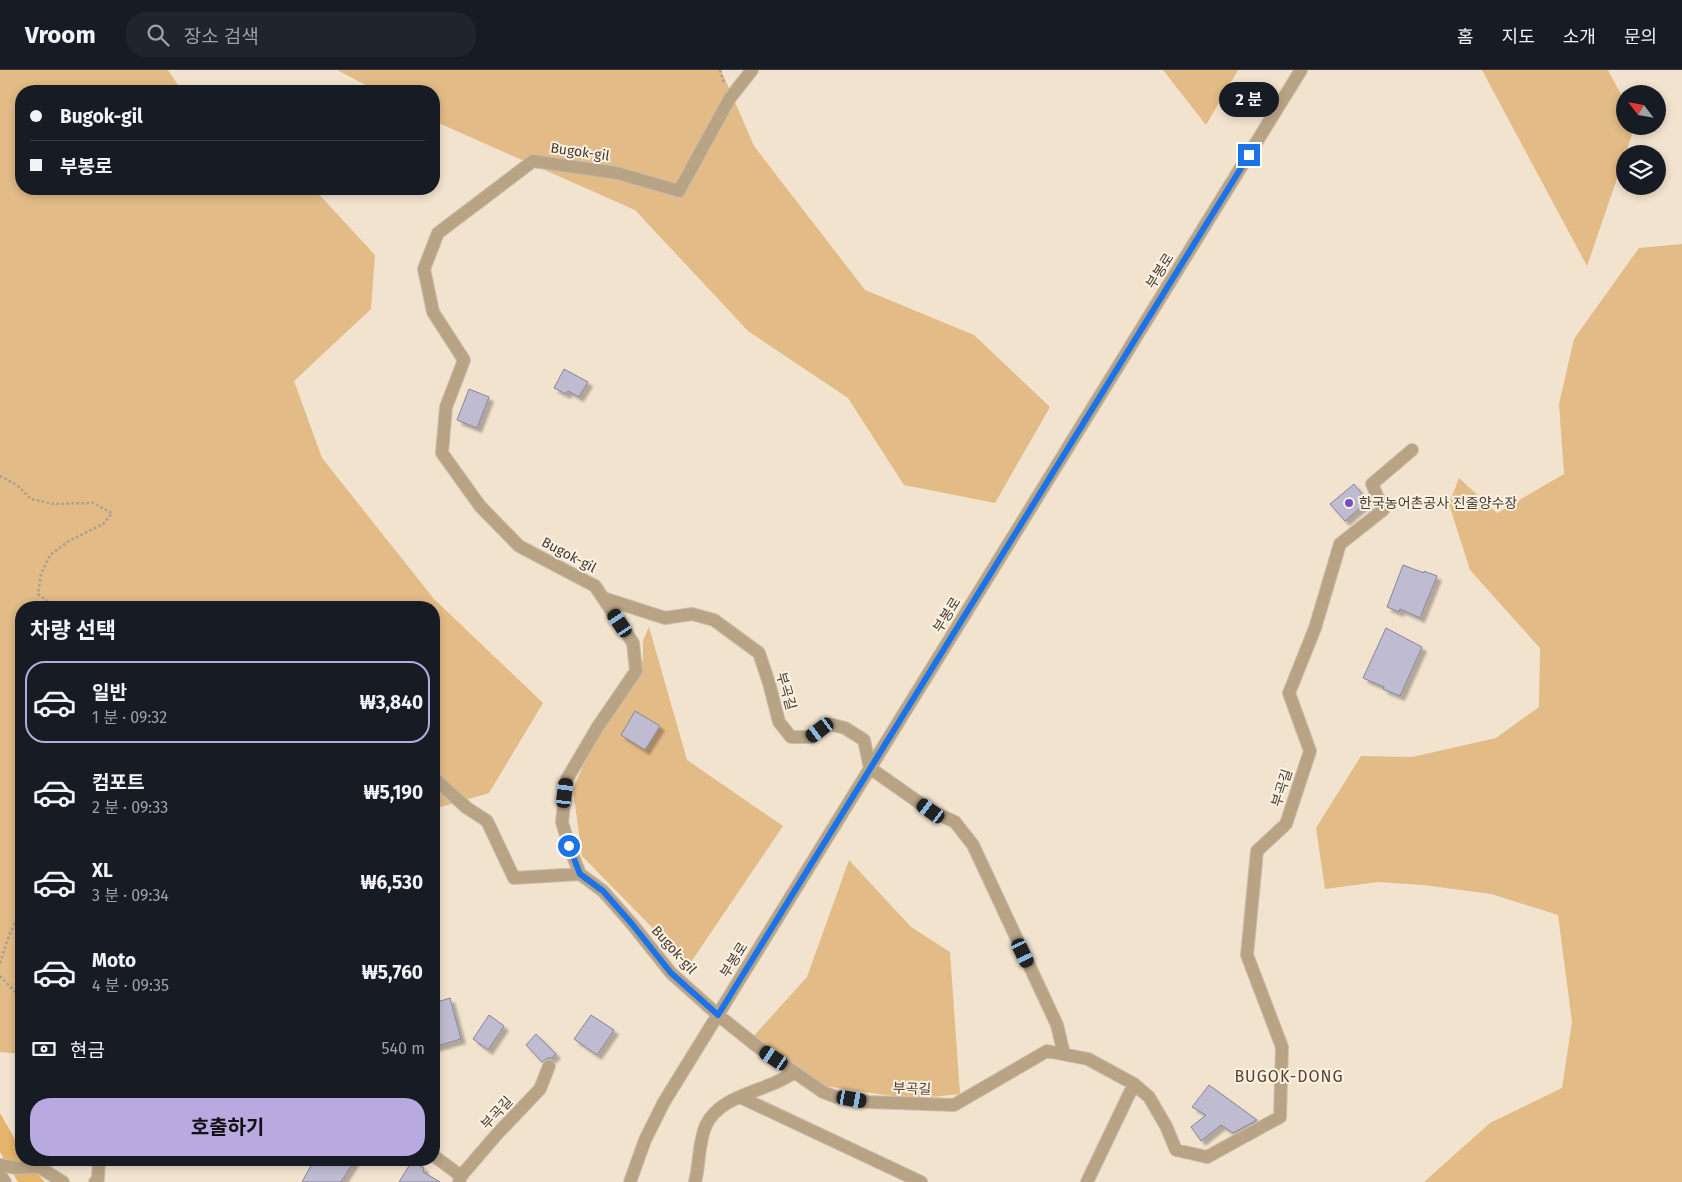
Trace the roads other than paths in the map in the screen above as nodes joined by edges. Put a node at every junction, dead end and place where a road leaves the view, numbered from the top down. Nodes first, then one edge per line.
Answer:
1 (752, 70) edge
2 (1301, 70) edge
3 (1412, 450) dead end
4 (603, 598) junction
5 (870, 768) junction
6 (440, 783) edge
7 (580, 874) junction
8 (718, 1015) junction
9 (1064, 1054) junction
10 (549, 1066) dead end
11 (794, 1072) junction
12 (1134, 1084) junction
13 (740, 1096) junction
14 (440, 1161) edge
15 (0, 1165) edge
16 (99, 1166) edge
17 (0, 1175) edge
18 (460, 1179) edge
19 (5, 1182) edge
20 (63, 1182) edge
21 (94, 1182) edge
22 (630, 1182) edge
23 (695, 1182) edge
24 (921, 1182) edge
25 (1087, 1182) edge

1 - 4 street, Bugok-gil
2 - 5 street, 부봉로
3 - 12 street, 부곡길
4 - 5 street, 부곡길
4 - 7 street, Bugok-gil
5 - 8 street, 부봉로
5 - 9 street
6 - 7 street
7 - 8 street, Bugok-gil
8 - 11 street, Bugok-gil
8 - 22 street, 부봉로
9 - 11 street, 부곡길
9 - 12 street, 부곡길
10 - 18 street, 부곡길
11 - 13 street
12 - 25 street
13 - 23 street
13 - 24 street
14 - 18 street, 부곡길
15 - 20 street
16 - 21 street
17 - 19 street

